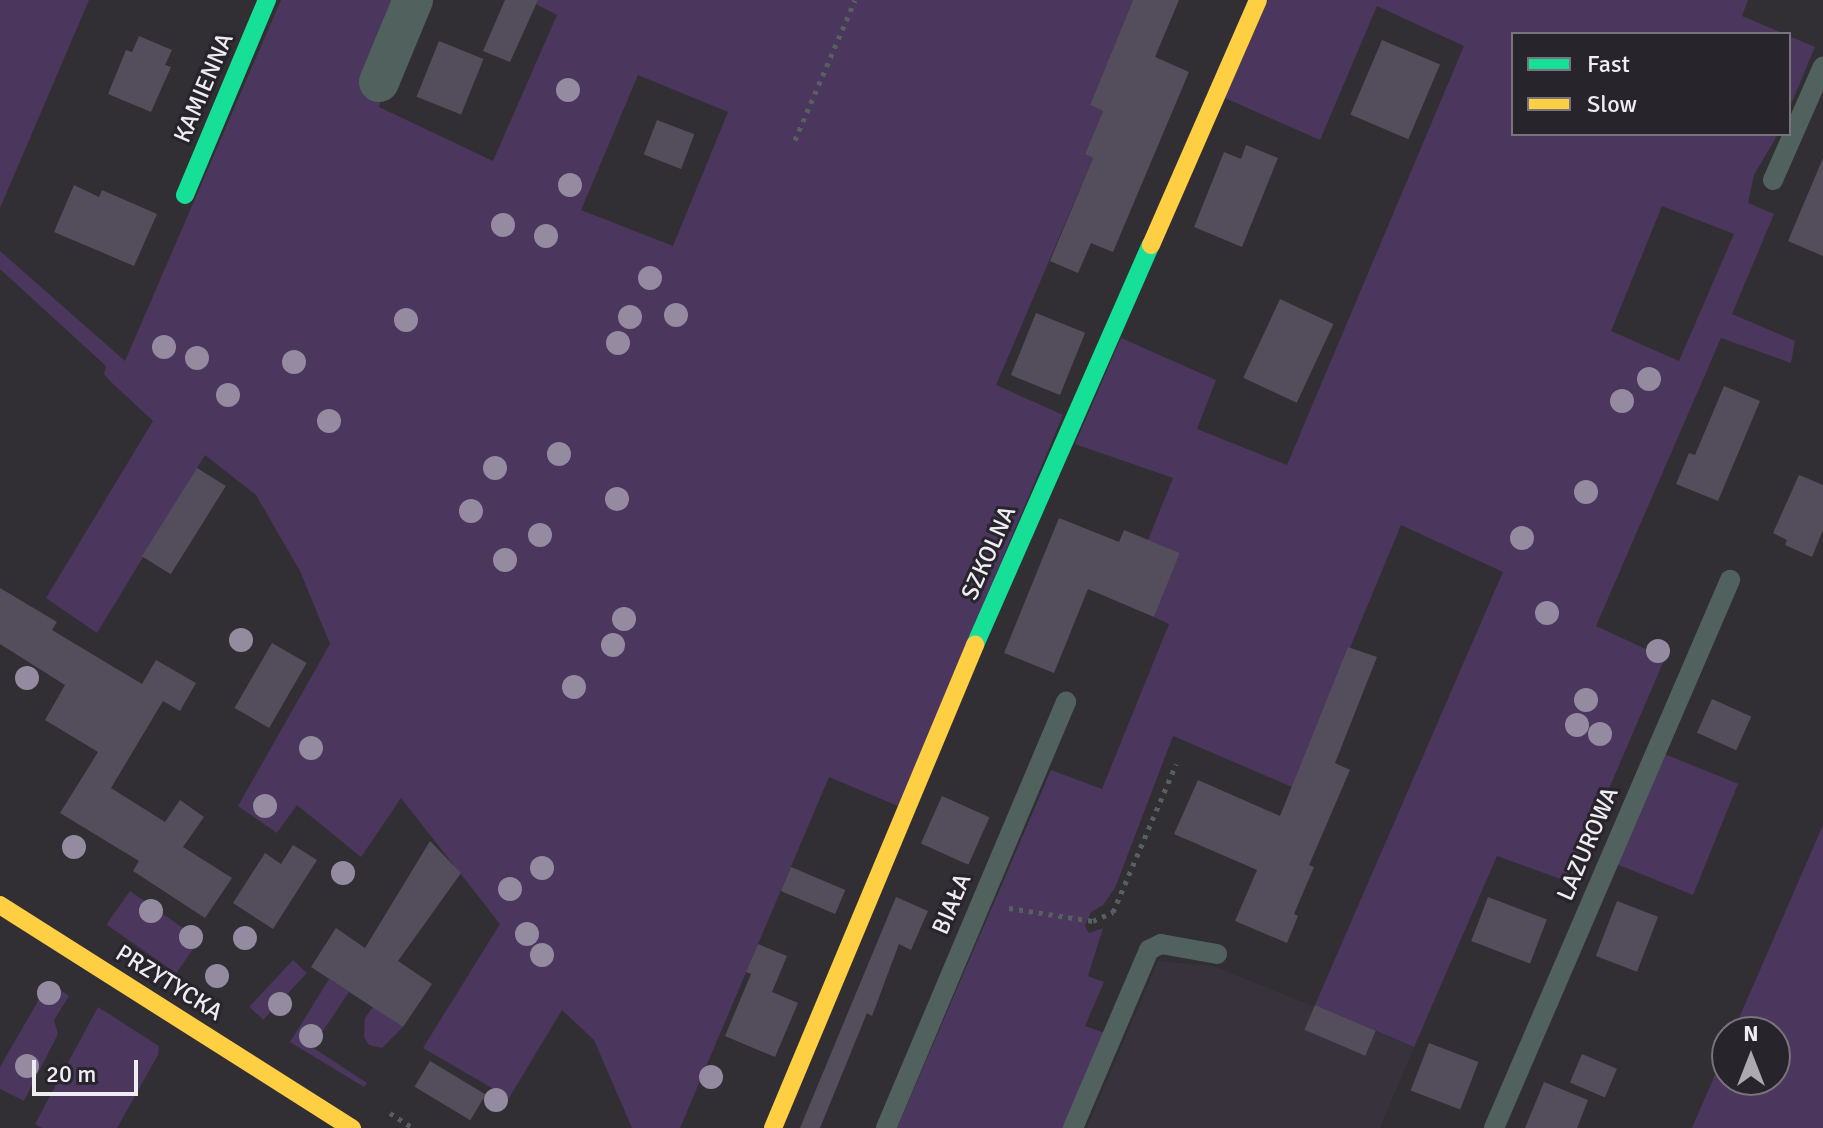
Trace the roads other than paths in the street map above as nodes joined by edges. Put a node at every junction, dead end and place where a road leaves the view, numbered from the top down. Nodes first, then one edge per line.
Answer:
1 (267, 0) edge
2 (413, 0) edge
3 (1258, 0) edge
4 (1823, 66) edge
5 (379, 82) dead end
6 (1773, 180) dead end
7 (185, 195) dead end
8 (1730, 580) dead end
9 (1066, 701) dead end
10 (0, 905) edge
11 (1217, 954) dead end
12 (352, 1128) edge
13 (773, 1128) edge
14 (886, 1128) edge
15 (1073, 1128) edge
16 (1494, 1128) edge

1 - 7 street, KAMIENNA
2 - 5 street
3 - 13 street, SZKOLNA
4 - 6 lane
8 - 16 lane, LAZUROWA
9 - 14 lane, BIAŁA
10 - 12 street, PRZYTYCKA
11 - 15 lane

